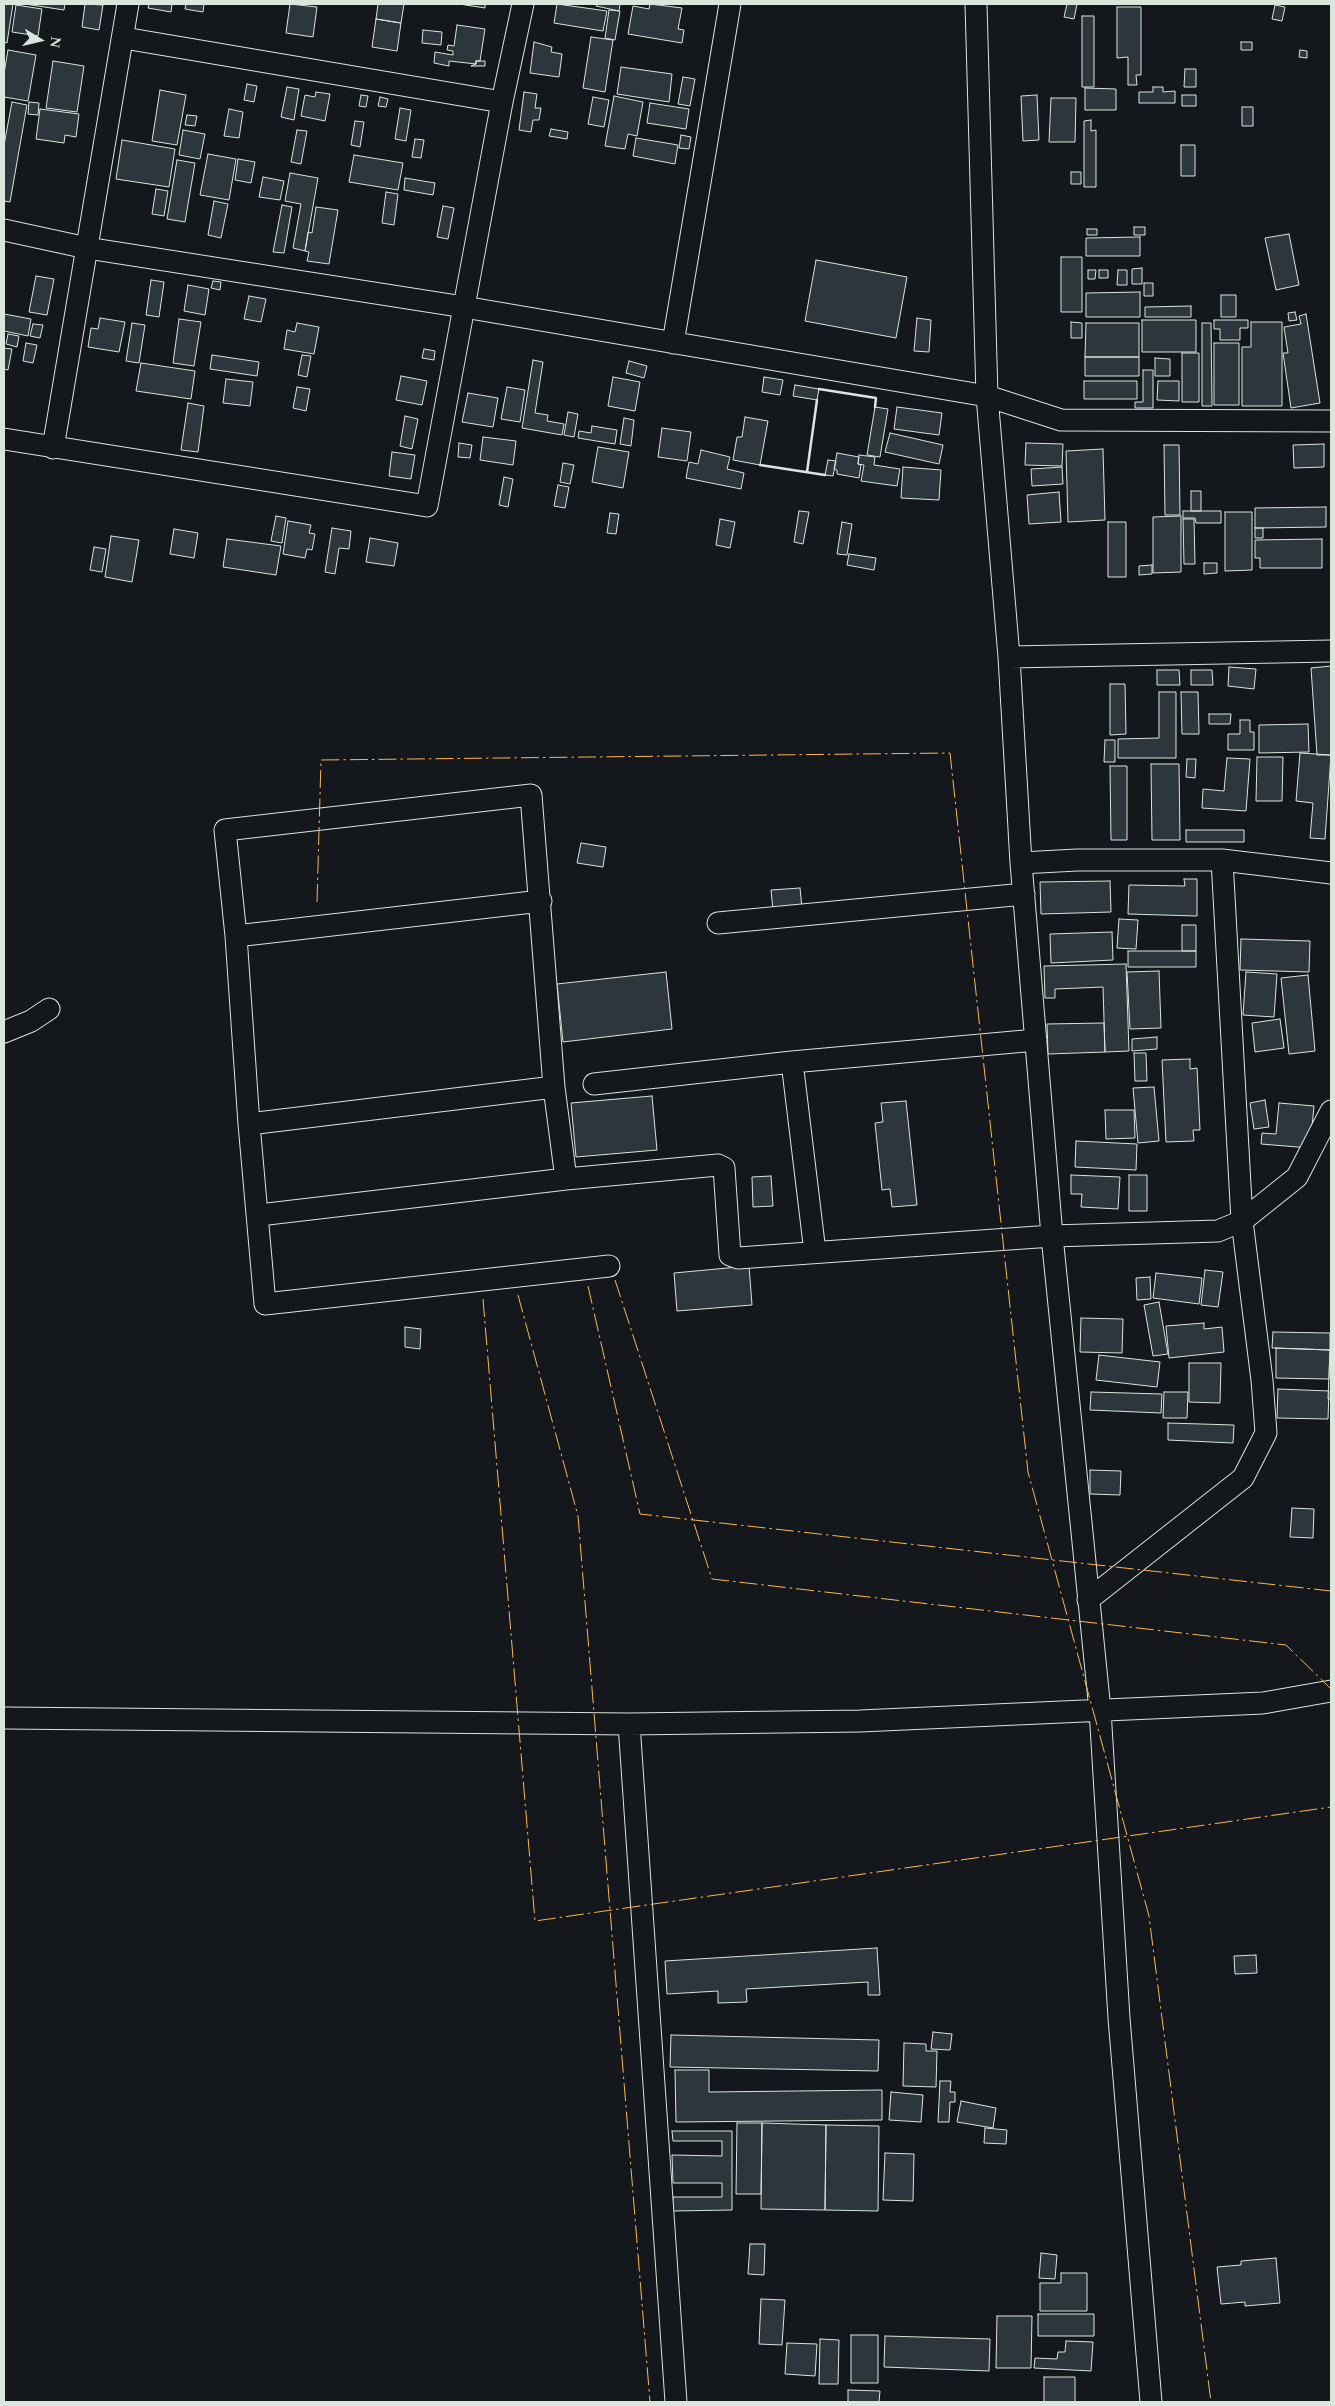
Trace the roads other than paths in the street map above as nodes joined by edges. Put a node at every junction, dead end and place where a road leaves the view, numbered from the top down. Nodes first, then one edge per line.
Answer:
1 (128, 4) edge
2 (523, 4) edge
3 (730, 4) edge
4 (976, 4) edge
5 (124, 38) junction
6 (502, 102) junction
7 (4, 230) edge
8 (87, 248) junction
9 (464, 307) junction
10 (673, 343) junction
11 (987, 396) junction
12 (1331, 422) edge
13 (4, 439) edge
14 (53, 448) junction
15 (1331, 651) edge
16 (1009, 657) junction
17 (1222, 860) junction
18 (1021, 862) junction
19 (1331, 873) edge
20 (1024, 894) junction
21 (541, 901) junction
22 (718, 923) dead end
23 (236, 936) junction
24 (49, 1008) dead end
25 (4, 1032) edge
26 (1036, 1040) junction
27 (792, 1062) junction
28 (594, 1084) dead end
29 (554, 1087) junction
30 (1331, 1111) edge
31 (249, 1124) junction
32 (566, 1179) junction
33 (259, 1215) junction
34 (1242, 1221) junction
35 (1052, 1236) junction
36 (814, 1252) junction
37 (608, 1266) dead end
38 (1088, 1600) junction
39 (1331, 1691) edge
40 (1100, 1710) junction
41 (4, 1718) edge
42 (629, 1724) junction
43 (676, 2402) edge
44 (1151, 2402) edge

1 - 5 street
2 - 6 street
3 - 10 street
4 - 11 street
5 - 6 street
5 - 8 street
6 - 9 street
7 - 8 street
8 - 9 street
8 - 14 street
9 - 10 street
9 - 14 street
10 - 11 street
11 - 12 street
11 - 16 street
13 - 14 street
15 - 16 street
16 - 18 street
17 - 18 street
17 - 19 street
17 - 34 street
18 - 20 street
20 - 22 street
20 - 26 street
21 - 23 street
21 - 23 street
21 - 29 street
23 - 31 street
24 - 25 street
26 - 27 street
26 - 35 street
27 - 28 street
27 - 36 street
29 - 31 street
29 - 32 street
30 - 34 street
31 - 33 street
32 - 33 street
32 - 36 street
33 - 37 street
34 - 35 street
34 - 38 street
35 - 36 street
35 - 38 street
38 - 40 street
39 - 40 street
40 - 42 street
40 - 44 street
41 - 42 street
42 - 43 street

